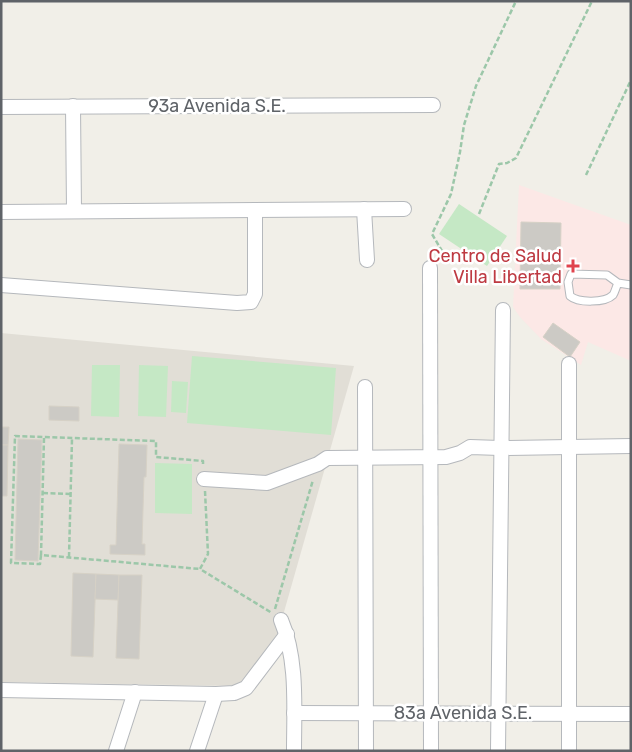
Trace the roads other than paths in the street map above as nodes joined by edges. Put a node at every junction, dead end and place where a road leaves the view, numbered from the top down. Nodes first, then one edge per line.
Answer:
1 (433, 105) dead end
2 (73, 106) junction
3 (1, 107) edge
4 (364, 209) junction
5 (404, 209) dead end
6 (255, 210) junction
7 (74, 211) junction
8 (1, 212) edge
9 (367, 260) dead end
10 (430, 268) road end
11 (618, 283) junction
12 (1, 285) edge
13 (631, 285) edge
14 (503, 310) dead end
15 (569, 364) dead end
16 (365, 387) dead end
17 (631, 446) edge
18 (569, 447) junction
19 (500, 448) junction
20 (365, 458) junction
21 (430, 458) junction
22 (204, 479) road end
23 (281, 620) dead end
24 (287, 634) junction
25 (1, 690) edge
26 (135, 692) junction
27 (216, 694) junction
28 (294, 713) junction
29 (366, 713) junction
30 (431, 713) junction
31 (498, 714) junction
32 (569, 714) junction
33 (631, 714) edge
34 (116, 751) edge
35 (197, 751) edge
36 (294, 751) edge
37 (366, 751) edge
38 (431, 751) edge
39 (498, 751) edge
40 (569, 751) edge

1 - 2 street, 93a Avenida S.E.
2 - 3 street, 93a Avenida S.E.
2 - 7 street
4 - 5 street
4 - 6 street
4 - 9 street
6 - 7 street
6 - 12 street
7 - 8 street
10 - 21 street
11 - 11 lane
11 - 13 lane
14 - 19 street
15 - 18 street
16 - 20 street
17 - 18 street
18 - 19 street
18 - 32 street
19 - 21 street
19 - 31 street
20 - 21 street
20 - 22 street
20 - 29 street
21 - 30 street
23 - 24 street
24 - 27 street
24 - 28 street
25 - 26 street
26 - 27 street
26 - 34 street
27 - 35 street
28 - 29 street, 83a Avenida S.E.
28 - 36 street
29 - 30 street, 83a Avenida S.E.
29 - 37 street
30 - 31 street, 83a Avenida S.E.
30 - 38 street
31 - 32 street, 83a Avenida S.E.
31 - 39 street
32 - 33 street, 83a Avenida S.E.
32 - 40 street

